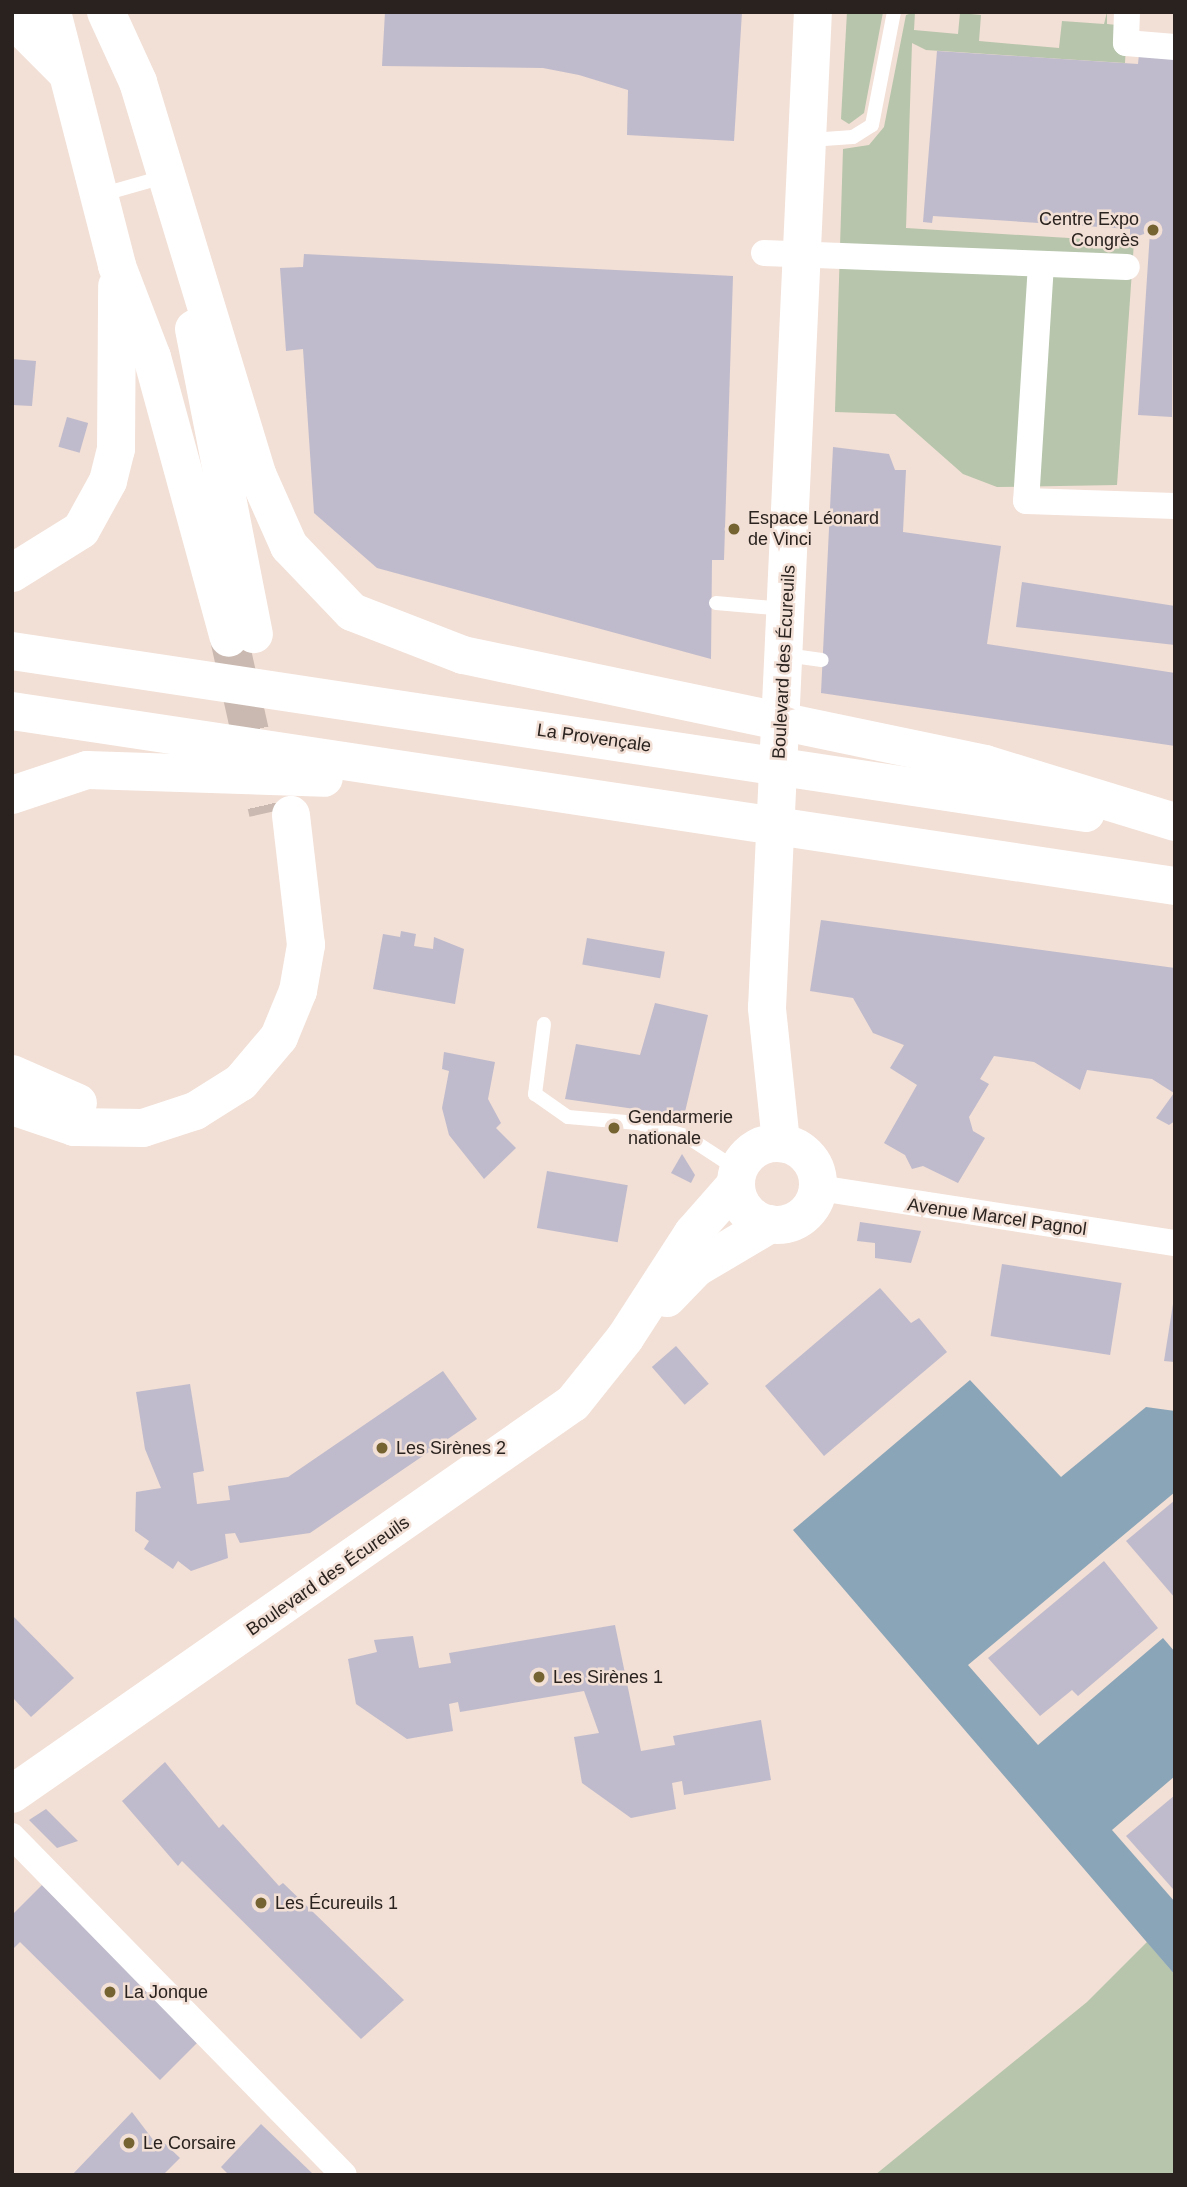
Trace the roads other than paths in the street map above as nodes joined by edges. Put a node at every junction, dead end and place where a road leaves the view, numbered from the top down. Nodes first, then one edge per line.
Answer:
1 (52, 12) edge
2 (106, 12) edge
3 (135, 12) edge
4 (813, 12) edge
5 (894, 12) edge
6 (1127, 12) edge
7 (12, 18) edge
8 (1175, 47) edge
9 (68, 73) junction
10 (138, 82) junction
11 (807, 140) junction
12 (163, 177) junction
13 (99, 195) junction
14 (764, 253) dead end
15 (186, 254) junction
16 (802, 254) junction
17 (1041, 264) junction
18 (117, 266) junction
19 (1127, 267) dead end
20 (1175, 506) edge
21 (12, 573) edge
22 (716, 603) dead end
23 (786, 609) junction
24 (12, 651) edge
25 (784, 655) junction
26 (822, 660) dead end
27 (12, 711) edge
28 (424, 773) junction
29 (12, 795) edge
30 (1175, 824) edge
31 (1175, 886) edge
32 (544, 1024) dead end
33 (12, 1074) edge
34 (12, 1106) edge
35 (781, 1142) junction
36 (737, 1177) junction
37 (819, 1188) junction
38 (770, 1224) junction
39 (1175, 1242) edge
40 (625, 1338) junction
41 (12, 1794) edge
42 (12, 1836) edge
43 (344, 2175) edge

1 - 9 main road
2 - 10 main road
3 - 10 main road
4 - 11 main road, Boulevard des Écureuils
5 - 11 lane
6 - 8 street
7 - 9 main road
9 - 13 main road
10 - 12 main road
11 - 16 main road, Boulevard des Écureuils
12 - 13 lane
12 - 15 main road
13 - 18 main road
14 - 16 street
15 - 18 main road
15 - 30 main road
16 - 17 street
16 - 23 main road, Boulevard des Écureuils
17 - 19 street
17 - 20 street
18 - 21 main road
22 - 23 lane
23 - 25 main road, Boulevard des Écureuils
24 - 30 main road, La Provençale
25 - 26 lane
25 - 35 main road, Boulevard des Écureuils
27 - 28 main road
28 - 29 main road
28 - 31 main road
32 - 36 lane
33 - 34 main road
35 - 36 main road
35 - 37 main road
36 - 38 main road
36 - 40 main road, Boulevard des Écureuils
37 - 38 main road
37 - 39 street, Avenue Marcel Pagnol
38 - 40 main road, Boulevard des Écureuils
40 - 41 main road, Boulevard des Écureuils
42 - 43 street

